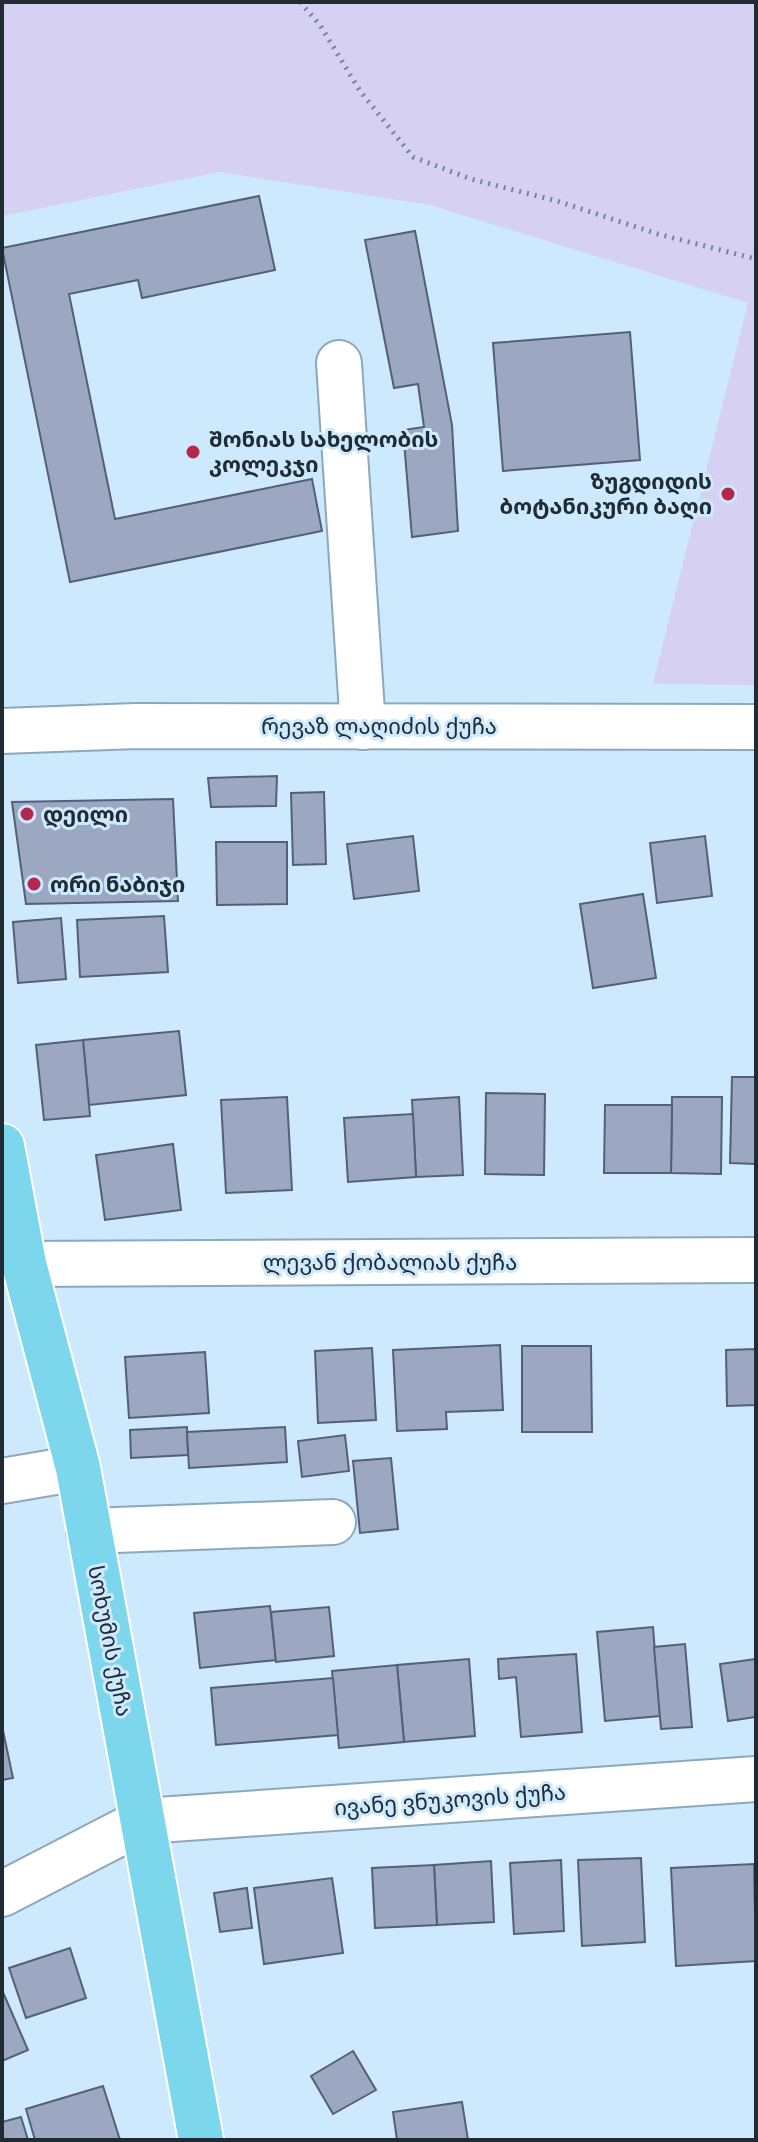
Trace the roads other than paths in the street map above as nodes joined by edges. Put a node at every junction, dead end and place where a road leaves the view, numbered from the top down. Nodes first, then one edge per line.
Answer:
1 (339, 363) dead end
2 (363, 727) junction
3 (756, 727) edge
4 (2, 731) edge
5 (2, 1146) edge
6 (756, 1260) edge
7 (24, 1264) junction
8 (78, 1468) junction
9 (2, 1481) edge
10 (333, 1522) dead end
11 (89, 1531) junction
12 (756, 1779) edge
13 (143, 1821) junction
14 (2, 1894) edge
15 (201, 2140) edge

1 - 2 street
2 - 3 street, რევაზ ლაღიძის ქუჩა
2 - 4 street, რევაზ ლაღიძის ქუჩა
5 - 7 highway, სოხუმის ქუჩა
6 - 7 street, ლევან ქობალიას ქუჩა
7 - 8 highway, სოხუმის ქუჩა
8 - 9 street
8 - 11 highway, სოხუმის ქუჩა
10 - 11 street
11 - 13 highway, სოხუმის ქუჩა
12 - 13 street, ივანე ვნუკოვის ქუჩა
13 - 14 street
13 - 15 highway, სოხუმის ქუჩა

